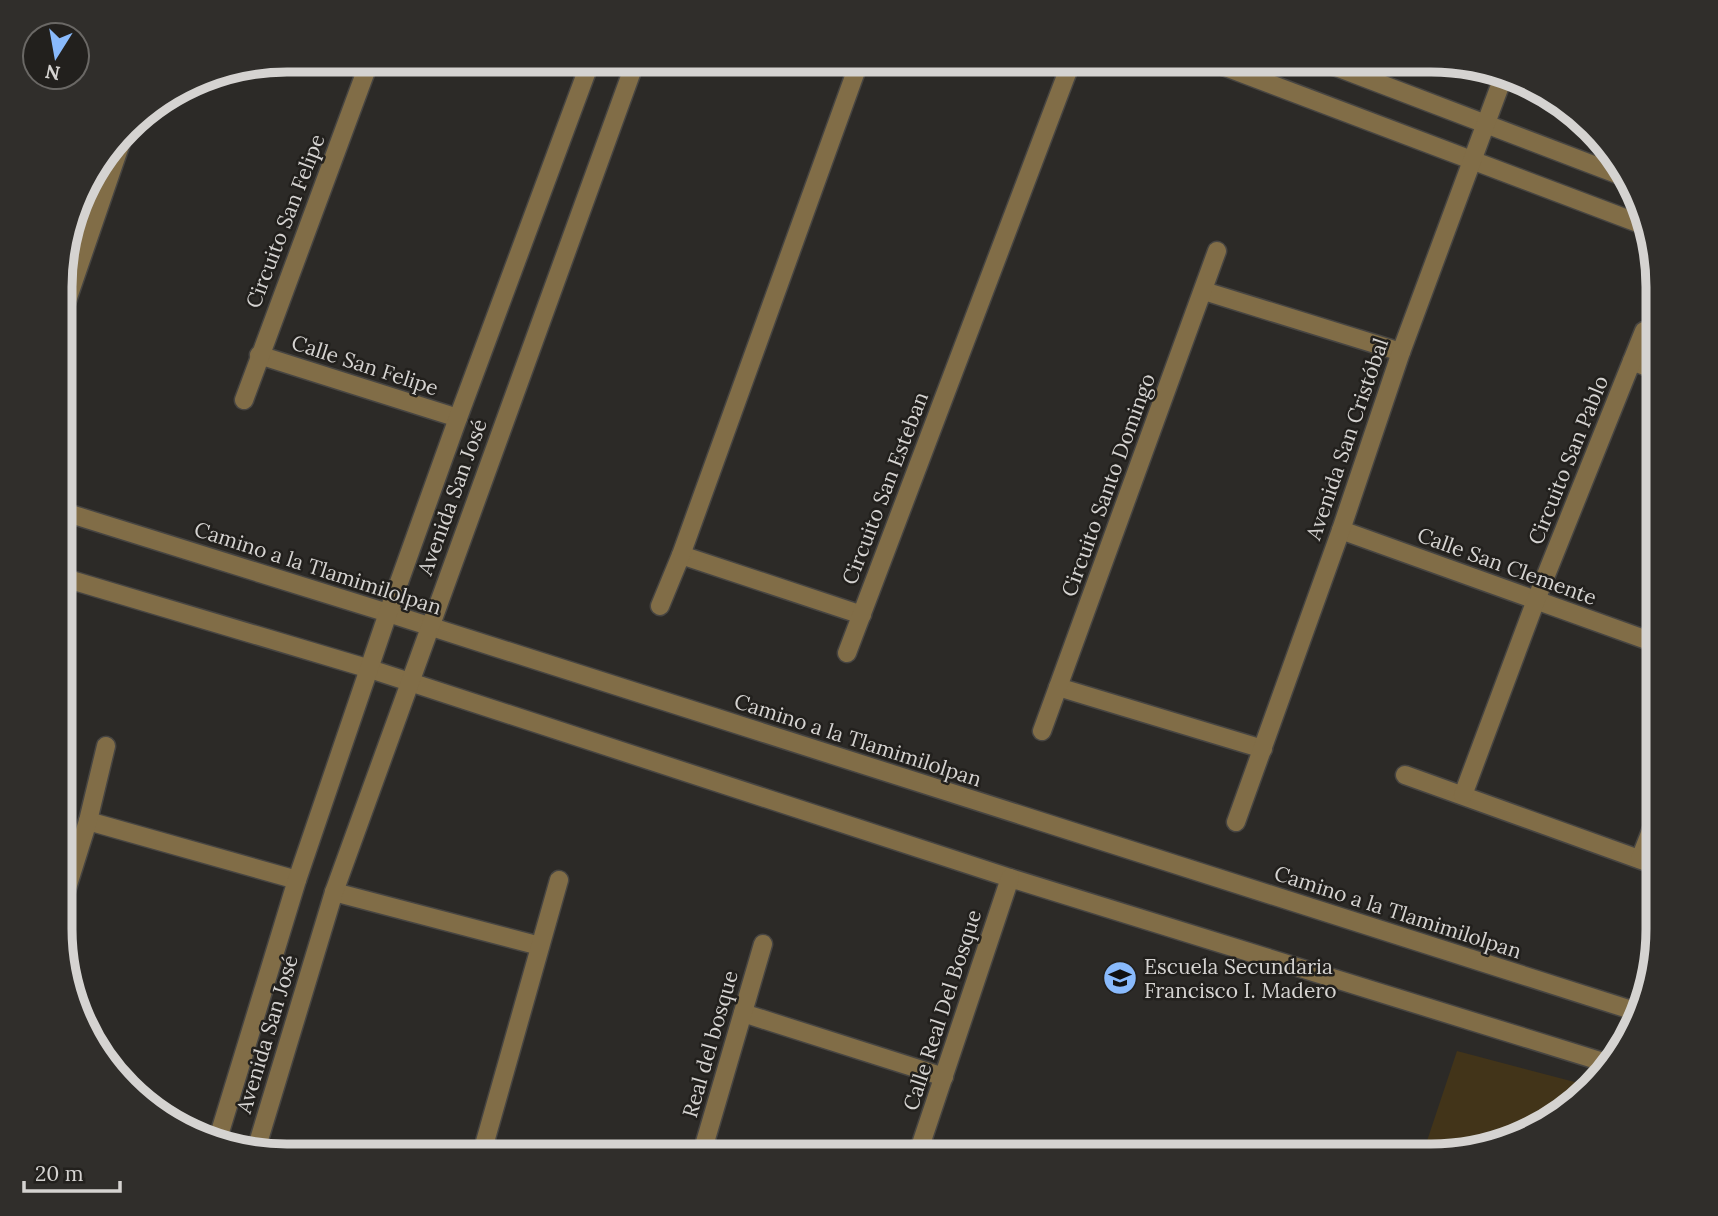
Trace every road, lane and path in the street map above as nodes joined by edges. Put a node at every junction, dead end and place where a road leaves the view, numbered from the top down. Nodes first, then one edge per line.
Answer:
1 (365, 72) edge
2 (582, 72) edge
3 (632, 72) edge
4 (856, 72) edge
5 (1067, 72) edge
6 (1239, 72) edge
7 (1349, 72) edge
8 (1501, 83) edge
9 (1486, 126) junction
10 (116, 157) edge
11 (1473, 161) junction
12 (1614, 174) edge
13 (1636, 222) edge
14 (1217, 251) dead end
15 (73, 272) edge
16 (1204, 291) junction
17 (1644, 331) dead end
18 (1401, 352) junction
19 (259, 355) junction
20 (1632, 362) junction
21 (1646, 367) edge
22 (244, 400) dead end
23 (458, 418) junction
24 (72, 514) edge
25 (1341, 530) junction
26 (681, 555) junction
27 (72, 580) edge
28 (1536, 600) junction
29 (660, 606) dead end
30 (388, 613) junction
31 (862, 615) junction
32 (428, 628) junction
33 (1646, 640) edge
34 (847, 653) dead end
35 (370, 669) junction
36 (410, 684) junction
37 (1058, 687) junction
38 (1042, 731) dead end
39 (106, 746) dead end
40 (1264, 749) junction
41 (1405, 775) dead end
42 (1462, 794) junction
43 (88, 821) junction
44 (1236, 822) dead end
45 (1646, 844) edge
46 (1640, 859) junction
47 (1646, 861) edge
48 (72, 872) edge
49 (1010, 878) junction
50 (298, 880) junction
51 (559, 880) dead end
52 (334, 892) junction
53 (763, 944) dead end
54 (540, 946) junction
55 (1631, 1010) edge
56 (743, 1013) junction
57 (1601, 1061) edge
58 (944, 1077) junction
59 (220, 1133) edge
60 (258, 1142) edge
61 (484, 1144) edge
62 (705, 1144) edge
63 (921, 1144) edge

1 - 19 street, Circuito San Felipe
2 - 23 street, Avenida San José
3 - 32 street, Avenida San José
4 - 26 street
5 - 31 street, Circuito San Esteban
6 - 11 street
7 - 9 street
8 - 9 street, Avenida San Cristóbal
9 - 11 street, Avenida San Cristóbal
9 - 12 street
10 - 15 street
11 - 13 street
11 - 18 street, Avenida San Cristóbal
14 - 16 street, Circuito Santo Domingo
16 - 18 street
16 - 37 street, Circuito Santo Domingo
17 - 20 street
18 - 25 street, Avenida San Cristóbal
19 - 22 street, Circuito San Felipe
19 - 23 street, Calle San Felipe
20 - 21 street, Circuito San Pablo
20 - 28 street, Circuito San Pablo
23 - 30 street, Avenida San José
24 - 30 street, Camino a la Tlamimilolpan
25 - 28 street, Calle San Clemente
25 - 40 street, Avenida San Cristóbal
26 - 29 street
26 - 31 street, Circuito San Esteban
27 - 35 street
28 - 33 street, Calle San Clemente
28 - 42 street, Circuito San Pablo
30 - 32 street, Camino a la Tlamimilolpan
30 - 35 street, Avenida San José
31 - 34 street
32 - 36 street, Avenida San José
32 - 55 street, Camino a la Tlamimilolpan
35 - 36 street
35 - 50 street, Avenida San José
36 - 49 street
36 - 52 street, Avenida San José
37 - 38 street, Circuito Santo Domingo
37 - 40 street
39 - 43 street
40 - 44 street, Avenida San Cristóbal
41 - 42 street
42 - 46 street
43 - 48 street
43 - 50 street
45 - 46 street
46 - 47 street
49 - 57 street
49 - 58 street, Calle Real Del Bosque
50 - 59 street, Avenida San José
51 - 54 street
52 - 54 street
52 - 60 street, Avenida San José
53 - 56 street, Real del bosque
54 - 61 street
56 - 58 street
56 - 62 street, Real del bosque
58 - 63 street, Calle Real Del Bosque

